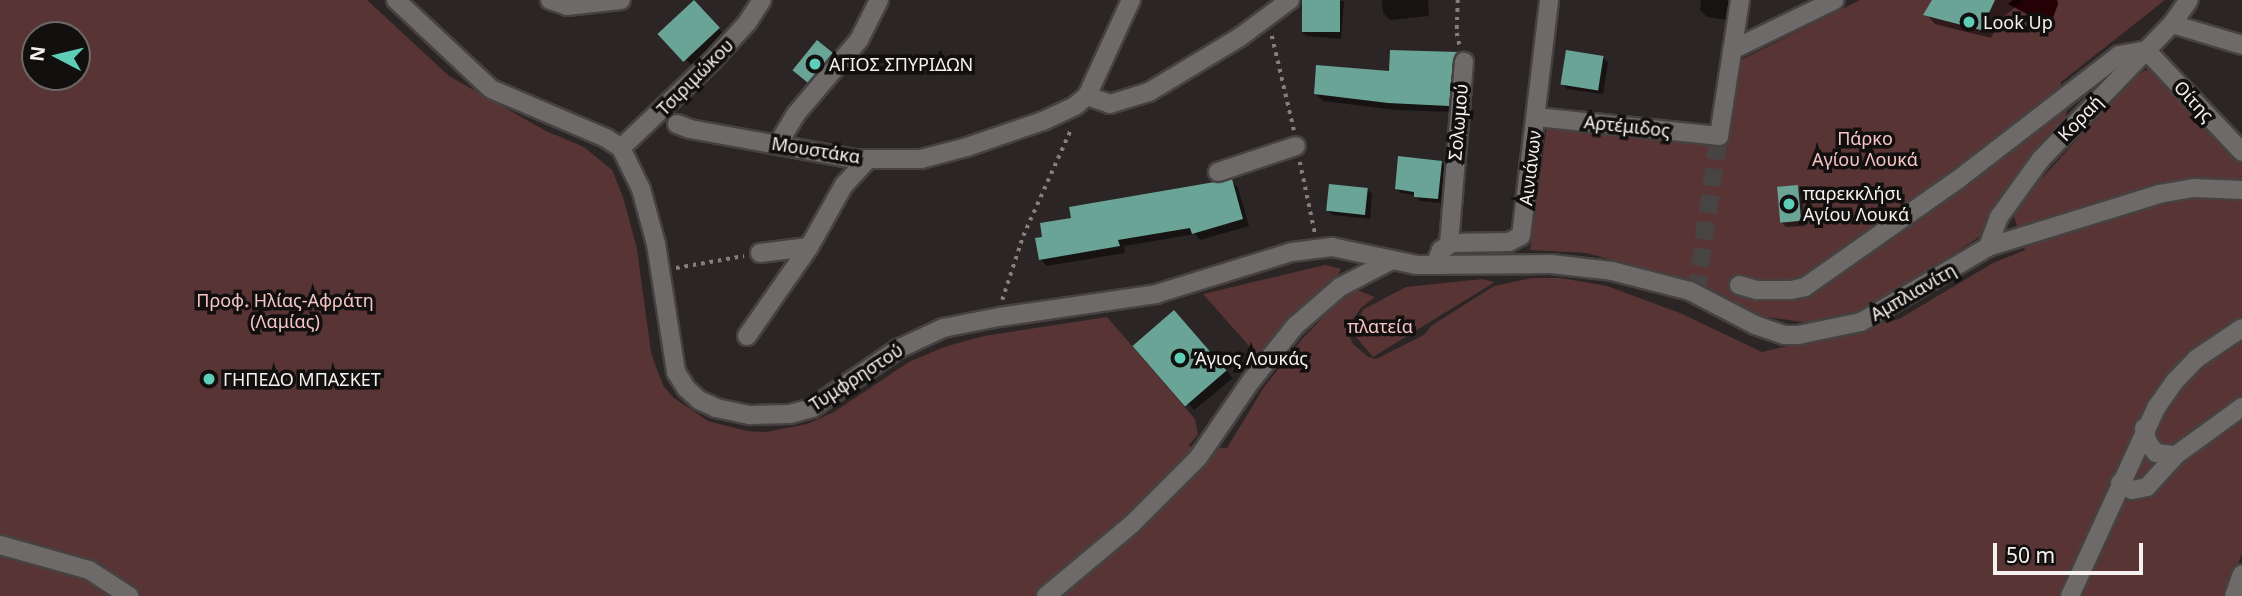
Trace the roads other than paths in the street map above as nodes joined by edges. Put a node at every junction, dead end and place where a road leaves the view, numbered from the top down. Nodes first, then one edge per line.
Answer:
1 (396, 0) edge
2 (550, 0) edge
3 (621, 0) edge
4 (762, 0) edge
5 (879, 0) edge
6 (1131, 0) edge
7 (1290, 0) edge
8 (1549, 0) edge
9 (1740, 0) edge
10 (1835, 0) edge
11 (2189, 0) edge
12 (2172, 24) junction
13 (2242, 45) edge
14 (2146, 50) junction
15 (1732, 51) junction
16 (1464, 62) road end
17 (1081, 101) junction
18 (1536, 117) junction
19 (677, 124) dead end
20 (778, 144) junction
21 (1296, 146) dead end
22 (621, 148) junction
23 (2242, 152) edge
24 (868, 159) junction
25 (1218, 172) dead end
26 (2242, 190) edge
27 (1449, 244) junction
28 (808, 247) junction
29 (1988, 247) junction
30 (760, 253) road end
31 (1391, 261) junction
32 (1426, 265) junction
33 (1739, 285) dead end
34 (2242, 328) edge
35 (747, 336) dead end
36 (2242, 407) edge
37 (2144, 428) junction
38 (2176, 454) junction
39 (2120, 482) junction
40 (0, 545) edge
41 (2242, 575) edge
42 (129, 596) edge
43 (1046, 596) edge
44 (2070, 596) edge
45 (2234, 596) edge

1 - 22 street
2 - 3 street
4 - 22 street, Τσιριμώκου
5 - 20 street
6 - 17 street
7 - 17 street
8 - 18 street, Αινιάνων
9 - 15 street
10 - 15 street
11 - 12 street, Κοραή
12 - 13 street
12 - 14 street, Κοραή
14 - 23 street, Οίτης
14 - 29 street, Κοραή
14 - 33 street
15 - 18 street, Αρτέμιδος
16 - 27 street, Σολωμού
17 - 24 street, Μουστάκα
18 - 27 street, Αινιάνων
19 - 20 street, Μουστάκα
20 - 24 street, Μουστάκα
21 - 25 street
22 - 31 street, Τυμφρηστού
24 - 28 street
26 - 29 street, Αμπλιανίτη
27 - 32 street
28 - 30 street
28 - 35 street
29 - 32 street, Αμπλιανίτη
31 - 32 street, Τυμφρηστού
31 - 43 street
34 - 37 street
36 - 38 street
37 - 38 street
37 - 39 street
38 - 39 street
39 - 44 street
40 - 42 street
41 - 45 street

